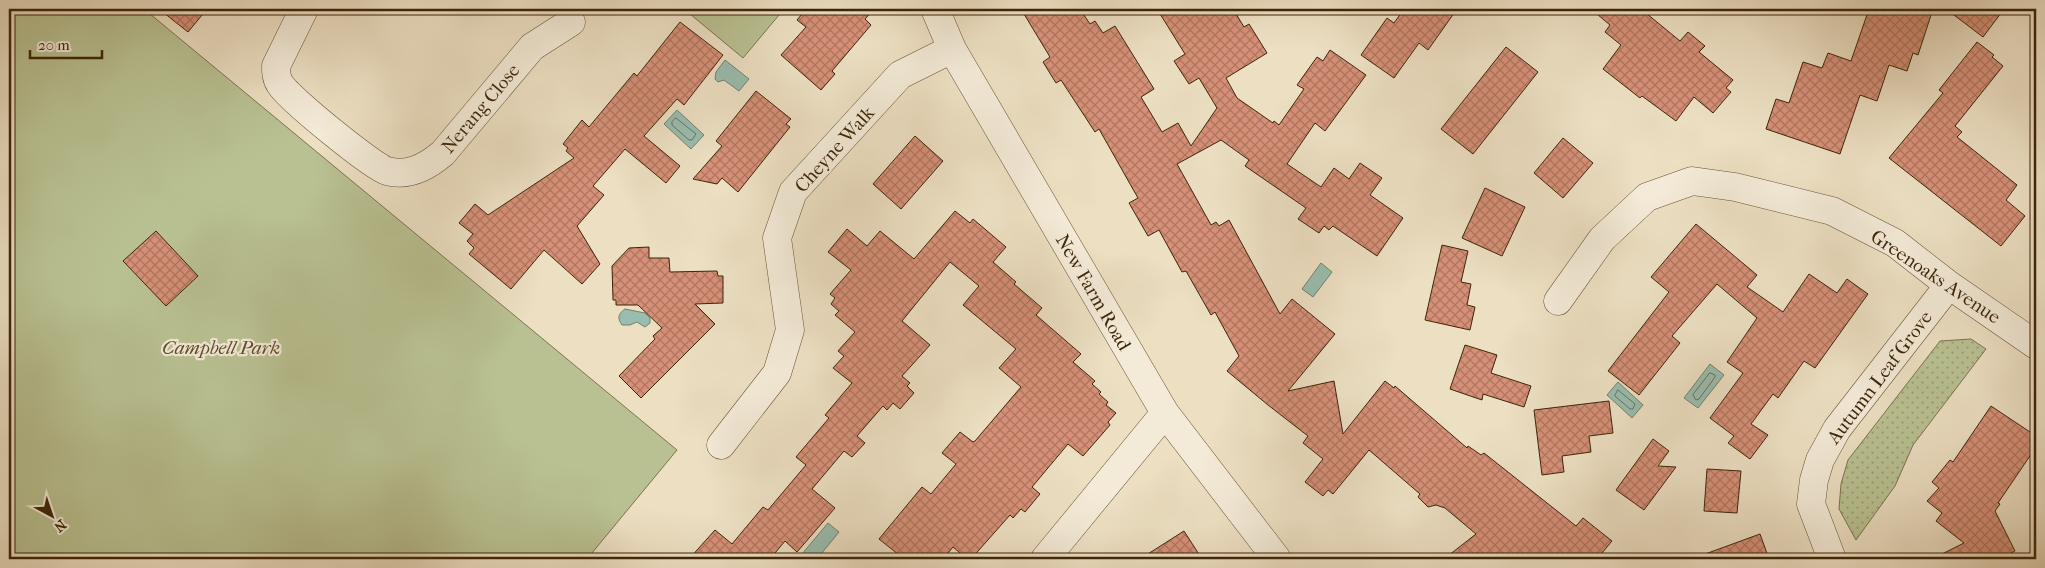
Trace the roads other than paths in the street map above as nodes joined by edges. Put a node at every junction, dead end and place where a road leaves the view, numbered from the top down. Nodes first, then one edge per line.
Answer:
1 (304, 9) edge
2 (935, 9) edge
3 (571, 22) dead end
4 (952, 49) junction
5 (1949, 285) junction
6 (1558, 301) dead end
7 (2036, 345) edge
8 (1165, 413) junction
9 (721, 445) dead end
10 (1045, 559) edge
11 (1277, 559) edge
12 (1832, 559) edge

1 - 3 street, Nerang Close
2 - 4 street, New Farm Road
4 - 8 street, New Farm Road
4 - 9 street, Cheyne Walk
5 - 6 street, Greenoaks Avenue
5 - 7 street, Greenoaks Avenue
5 - 12 street, Autumn Leaf Grove
8 - 10 street
8 - 11 street, New Farm Road

